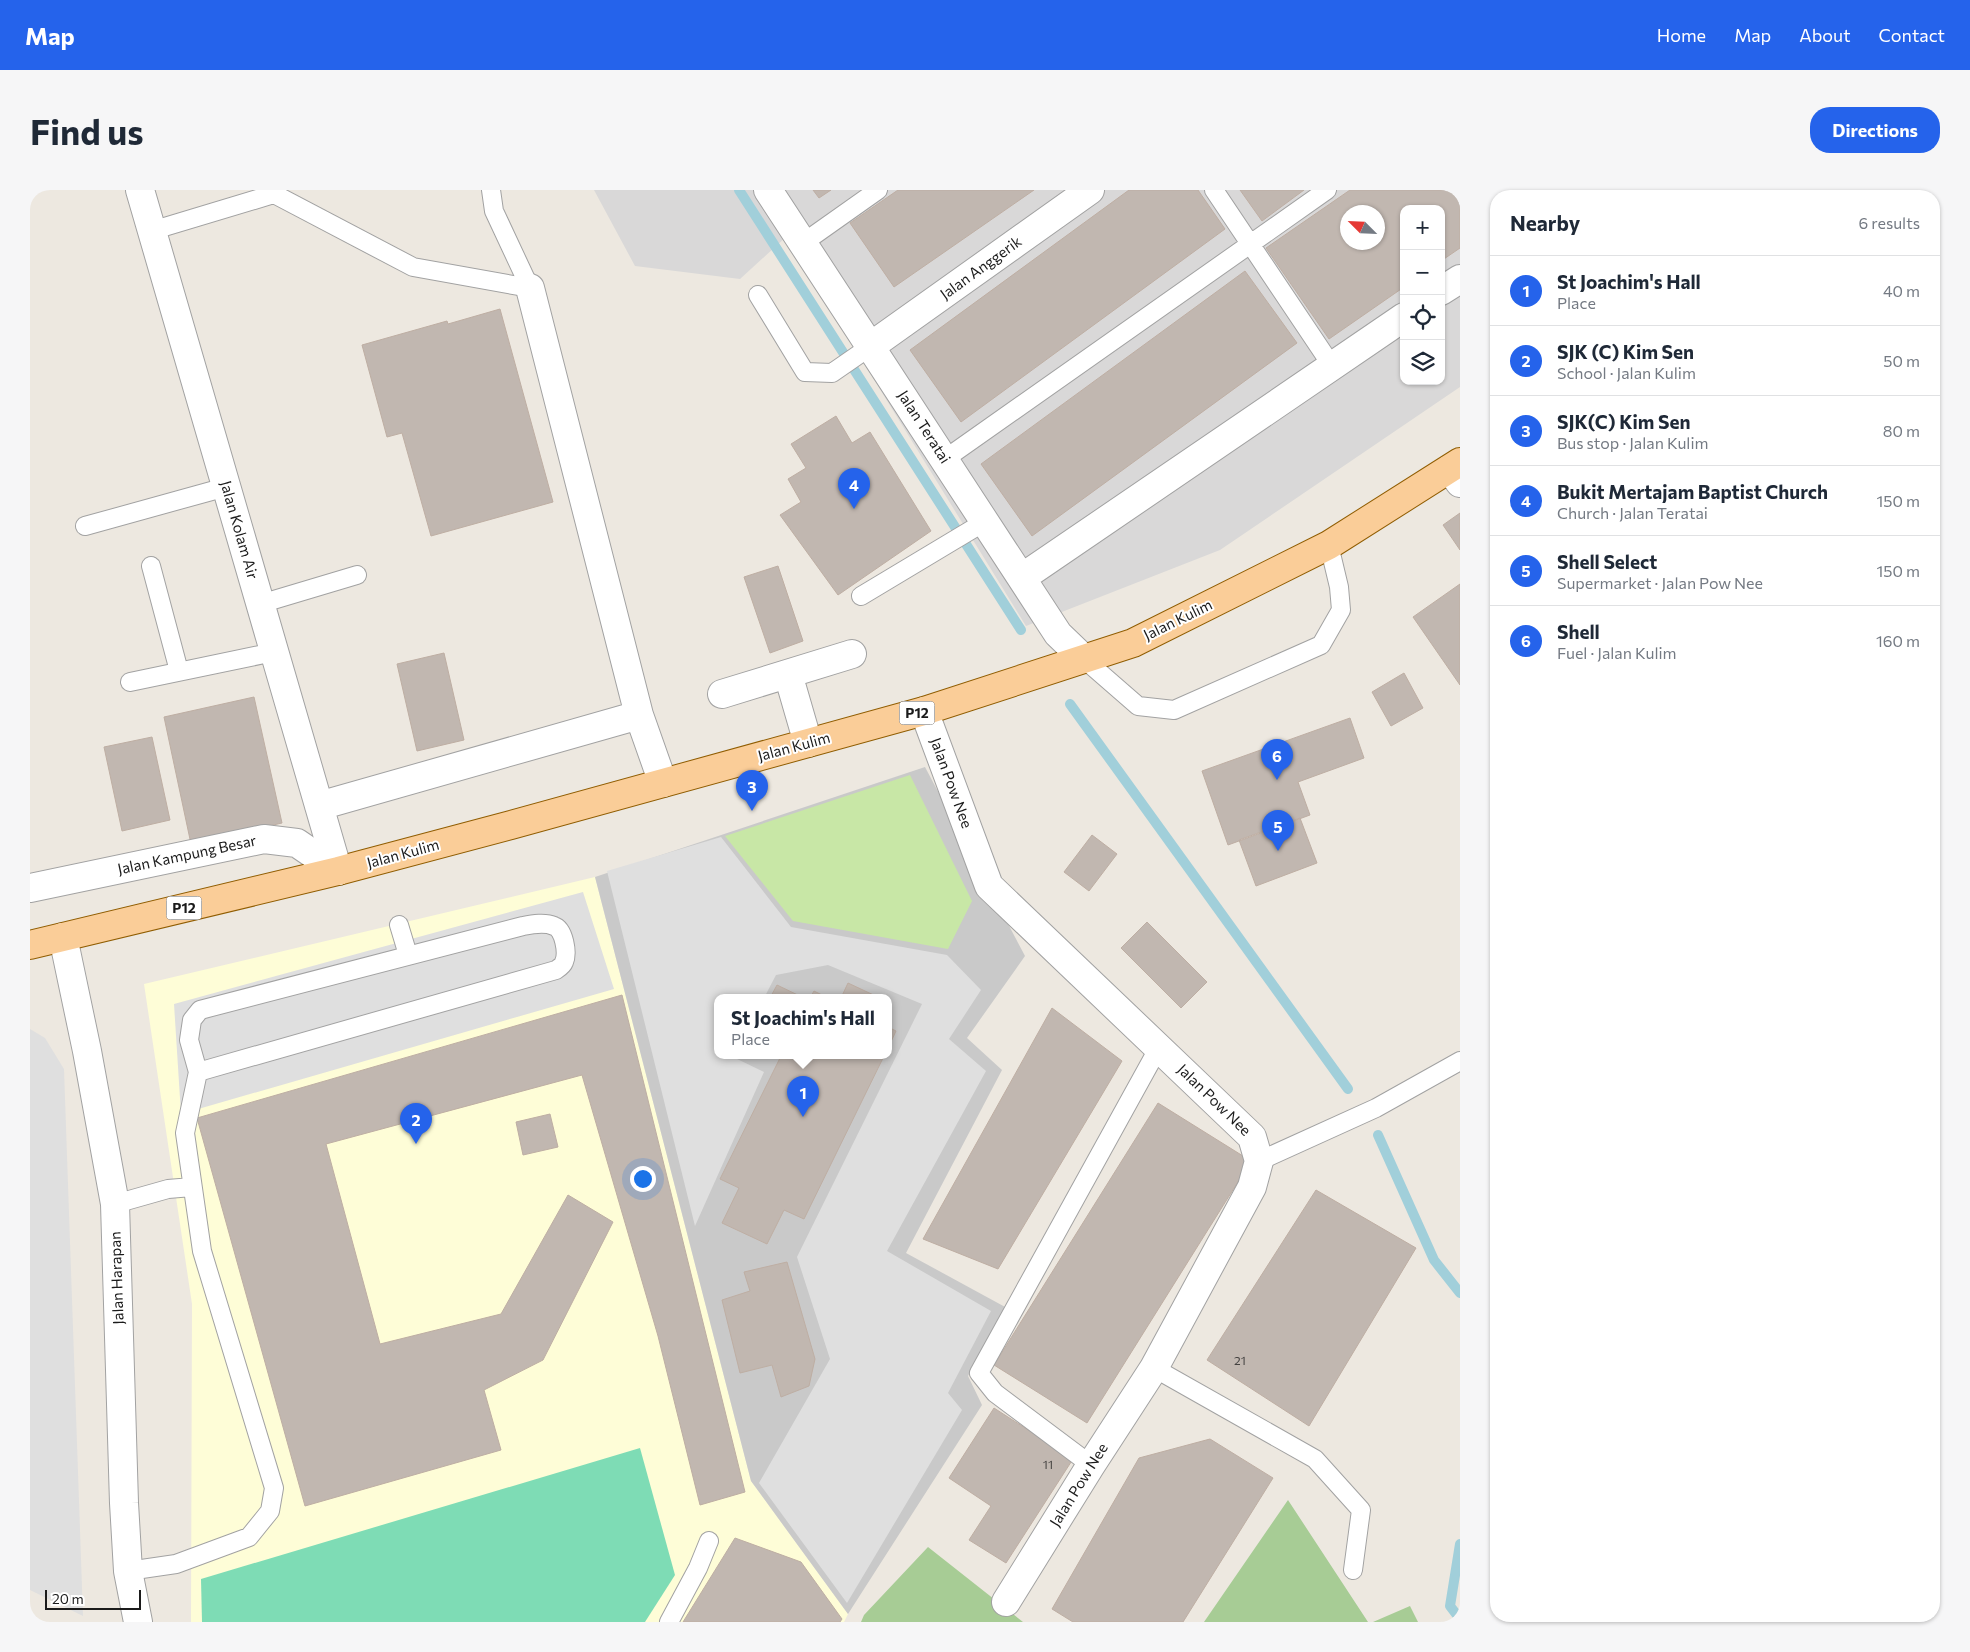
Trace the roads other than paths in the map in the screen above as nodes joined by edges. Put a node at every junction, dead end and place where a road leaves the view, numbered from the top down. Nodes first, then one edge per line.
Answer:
1 (140, 190) edge
2 (491, 190) edge
3 (768, 190) edge
4 (878, 190) edge
5 (1090, 190) edge
6 (1214, 190) edge
7 (1327, 190) edge
8 (152, 231) junction
9 (803, 243) junction
10 (1250, 244) junction
11 (1460, 278) edge
12 (530, 288) junction
13 (1445, 288) edge
14 (758, 295) dead end
15 (1400, 320) edge
16 (871, 346) junction
17 (1332, 366) junction
18 (945, 459) junction
19 (1457, 471) edge
20 (226, 487) junction
21 (986, 521) junction
22 (85, 526) dead end
23 (1329, 545) junction
24 (151, 566) dead end
25 (357, 575) dead end
26 (1023, 577) junction
27 (861, 596) dead end
28 (260, 604) junction
29 (274, 652) junction
30 (852, 654) dead end
31 (1084, 659) junction
32 (179, 671) junction
33 (788, 674) junction
34 (130, 682) dead end
35 (722, 694) dead end
36 (924, 711) junction
37 (639, 715) junction
38 (808, 743) junction
39 (663, 783) junction
40 (319, 806) junction
41 (338, 871) junction
42 (30, 888) edge
43 (399, 925) dead end
44 (63, 937) junction
45 (30, 945) edge
46 (408, 955) junction
47 (1159, 1047) junction
48 (1460, 1061) edge
49 (198, 1072) junction
50 (1258, 1161) junction
51 (192, 1187) junction
52 (115, 1204) junction
53 (1154, 1368) junction
54 (1091, 1465) junction
55 (709, 1540) dead end
56 (1353, 1570) dead end
57 (128, 1571) junction
58 (1006, 1602) dead end
59 (138, 1622) edge
60 (669, 1622) edge

1 - 8 street, Jalan Kolam Air
2 - 12 lane
3 - 9 street, Jalan Teratai
4 - 9 lane
5 - 16 street, Jalan Anggerik
6 - 10 lane
7 - 10 lane
8 - 12 lane
8 - 20 street, Jalan Kolam Air
9 - 16 street, Jalan Teratai
10 - 17 lane
10 - 18 lane
11 - 13 street
12 - 37 street
14 - 16 lane
15 - 17 street
16 - 18 street, Jalan Teratai
17 - 26 street
18 - 21 street, Jalan Teratai
19 - 23 main road, Jalan Kulim / P12
20 - 22 lane
20 - 28 street, Jalan Kolam Air
21 - 26 street, Jalan Teratai
21 - 27 lane
23 - 31 main road, Jalan Kulim / P12
23 - 31 lane
24 - 32 lane
25 - 28 lane
26 - 31 street, Jalan Teratai
28 - 29 street, Jalan Kolam Air
29 - 32 lane
29 - 40 street, Jalan Kolam Air
30 - 33 street
31 - 36 main road, Jalan Kulim / P12
32 - 34 lane
33 - 35 street
33 - 38 street
36 - 38 main road, Jalan Kulim / P12
36 - 47 street, Jalan Pow Nee
37 - 39 street
37 - 40 street
38 - 39 main road, Jalan Kulim / P12
39 - 41 main road, Jalan Kulim / P12
40 - 41 street, Jalan Kolam Air
41 - 42 street, Jalan Kampung Besar
41 - 44 main road, Jalan Kulim / P12
43 - 46 lane
44 - 45 main road, Jalan Kulim / P12
44 - 52 street, Jalan Harapan
46 - 49 lane
46 - 49 lane
47 - 50 street, Jalan Pow Nee
47 - 54 lane
48 - 50 lane
49 - 51 lane
50 - 53 street, Jalan Pow Nee
51 - 52 lane
51 - 57 lane
52 - 57 street, Jalan Harapan
53 - 54 street, Jalan Pow Nee
53 - 56 lane
54 - 58 street, Jalan Pow Nee
55 - 60 lane
57 - 59 street, Jalan Harapan

